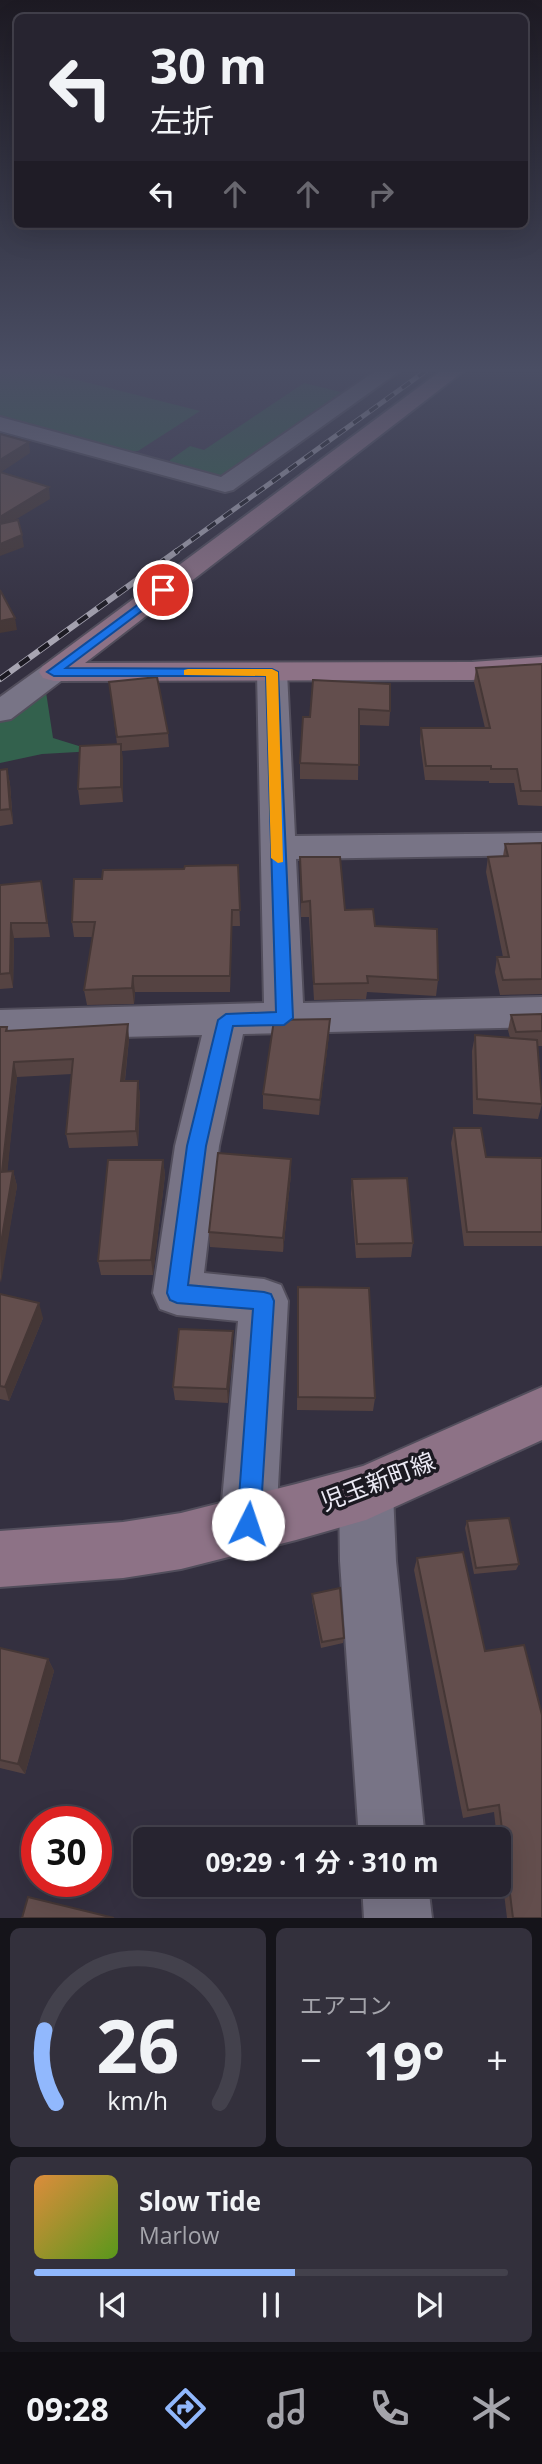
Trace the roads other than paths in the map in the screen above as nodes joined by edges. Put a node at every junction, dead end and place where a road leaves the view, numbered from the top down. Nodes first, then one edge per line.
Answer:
1 (131, 460) edge
2 (262, 460) edge
3 (336, 460) edge
4 (542, 666) edge
5 (54, 672) junction
6 (272, 672) junction
7 (0, 712) edge
8 (542, 844) edge
9 (278, 848) junction
10 (542, 1012) edge
11 (284, 1018) junction
12 (226, 1020) junction
13 (0, 1025) edge
14 (542, 1413) edge
15 (366, 1493) junction
16 (248, 1524) junction
17 (0, 1559) edge
18 (390, 1827) edge
19 (396, 1897) edge
20 (398, 1918) edge

1 - 2 street
3 - 5 street
4 - 6 street
5 - 6 street
5 - 7 street
6 - 9 street
8 - 9 street
9 - 11 street
10 - 11 street
11 - 12 street
12 - 13 street
12 - 16 street
14 - 15 street, 児玉新町線
15 - 16 street, 児玉新町線
15 - 18 street
16 - 17 street, 児玉新町線
19 - 20 street

